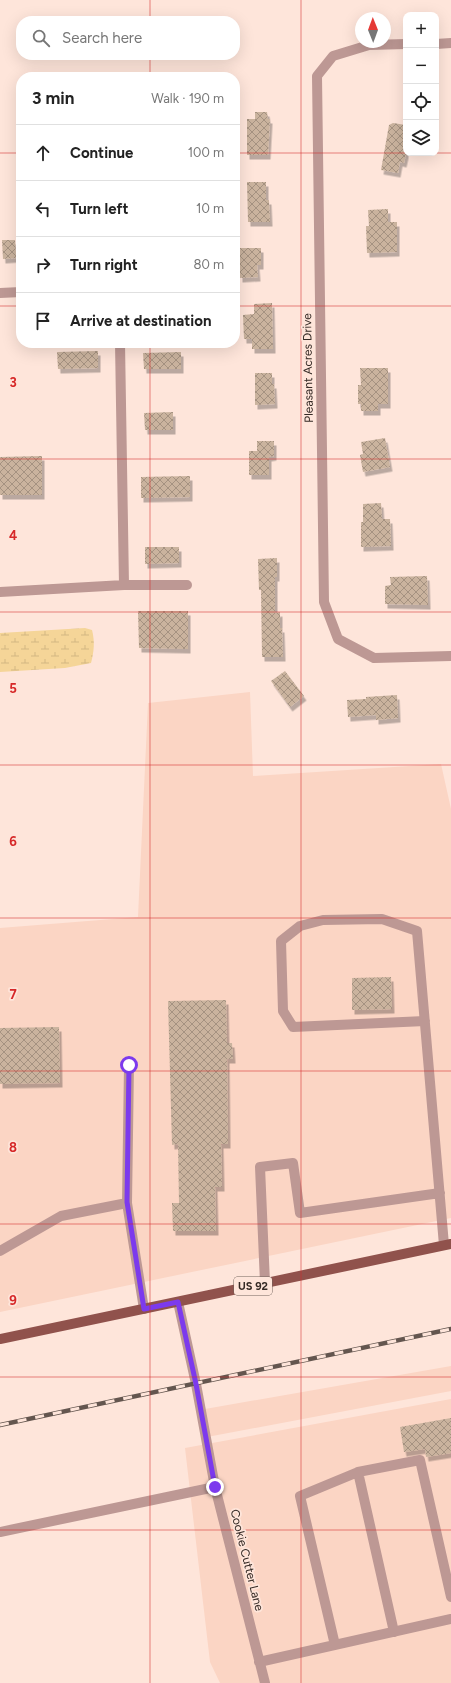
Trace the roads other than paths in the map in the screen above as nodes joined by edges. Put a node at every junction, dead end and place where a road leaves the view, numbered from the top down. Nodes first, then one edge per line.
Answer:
1 (403, 44) edge
2 (439, 44) edge
3 (451, 44) edge
4 (16, 292) edge
5 (0, 293) edge
6 (120, 348) edge
7 (124, 585) junction
8 (187, 585) dead end
9 (0, 592) edge
10 (451, 656) edge
11 (425, 1021) junction
12 (129, 1065) dead end
13 (440, 1193) junction
14 (127, 1202) junction
15 (448, 1244) edge
16 (0, 1251) edge
17 (265, 1283) junction
18 (178, 1302) junction
19 (144, 1309) junction
20 (0, 1339) edge
21 (358, 1472) junction
22 (215, 1487) junction
23 (0, 1532) edge
24 (451, 1597) edge
25 (451, 1619) edge
26 (394, 1632) junction
27 (335, 1645) junction
28 (259, 1662) junction
29 (265, 1683) edge

1 - 10 street, Pleasant Acres Drive
2 - 3 street
4 - 5 street
6 - 7 street
7 - 8 street
7 - 9 street
11 - 11 street
11 - 13 street
12 - 14 street
13 - 15 street
13 - 17 street
14 - 16 street
14 - 19 street
15 - 17 main road, US 92
17 - 18 main road, US 92
18 - 19 main road, US 92
18 - 22 street, Cookie Cutter Lane
19 - 20 main road, US 92
21 - 24 street
21 - 26 street
21 - 27 street
22 - 23 street
22 - 28 street, Cookie Cutter Lane
25 - 26 street
26 - 27 street
27 - 28 street
28 - 29 street, Cookie Cutter Lane

